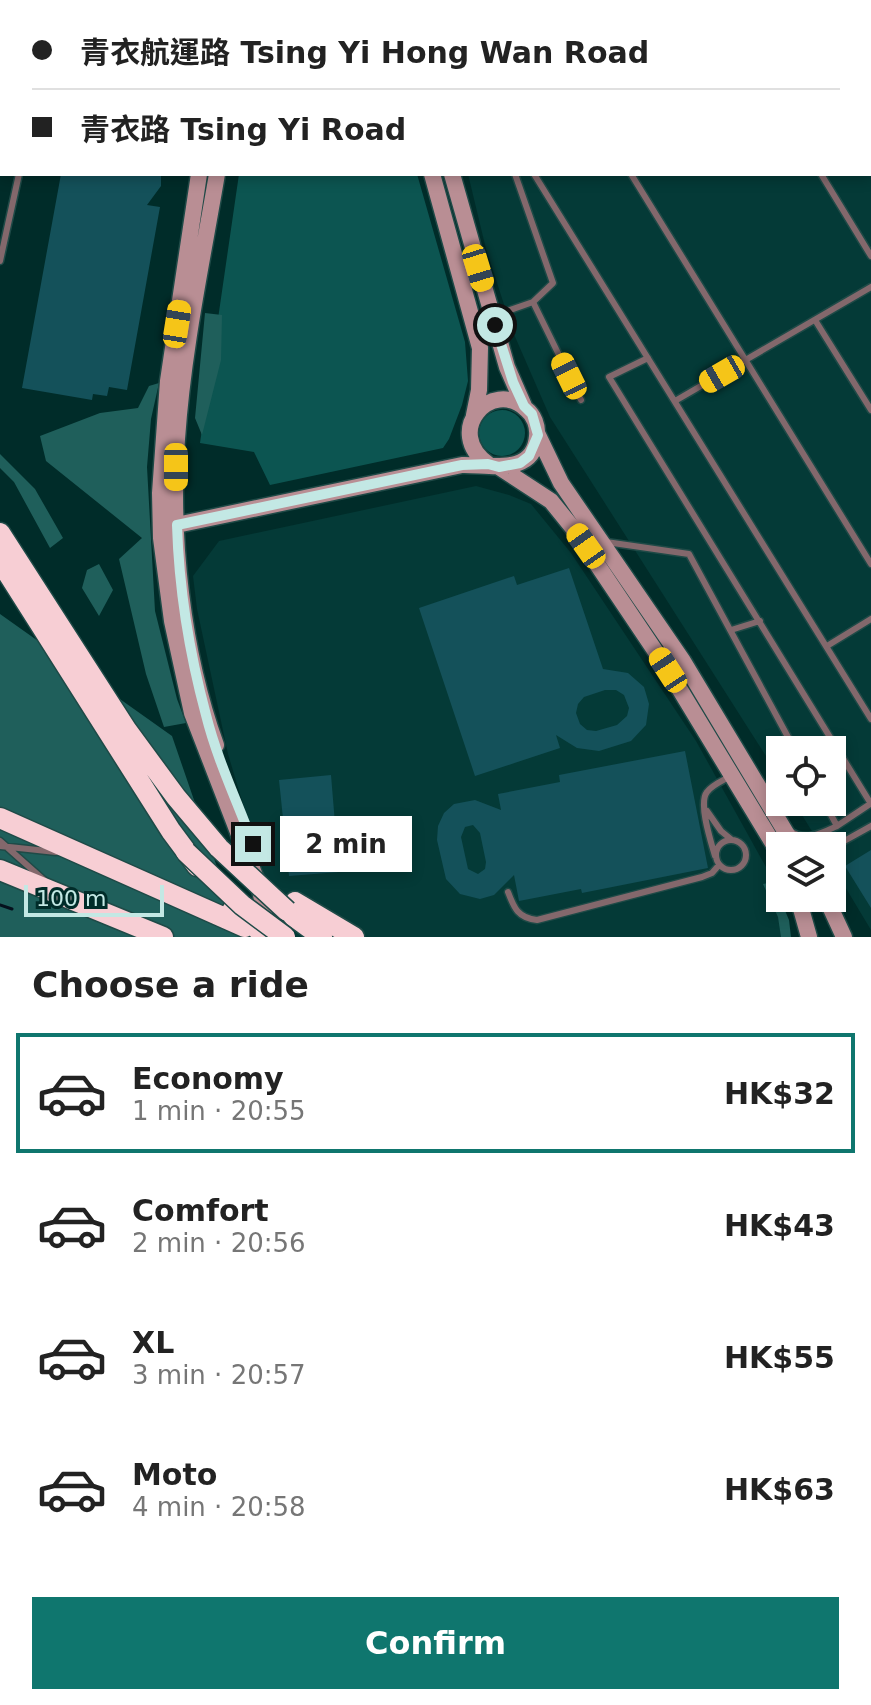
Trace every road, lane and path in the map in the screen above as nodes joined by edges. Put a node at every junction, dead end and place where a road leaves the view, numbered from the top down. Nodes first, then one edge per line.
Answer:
1 (19, 176) edge
2 (198, 176) edge
3 (217, 176) edge
4 (433, 176) edge
5 (516, 176) edge
6 (535, 176) edge
7 (632, 176) edge
8 (822, 176) edge
9 (455, 179) edge
10 (871, 256) edge
11 (0, 261) edge
12 (871, 287) edge
13 (533, 302) junction
14 (492, 316) junction
15 (815, 320) junction
16 (648, 358) junction
17 (745, 360) junction
18 (581, 400) dead end
19 (675, 401) junction
20 (524, 406) junction
21 (871, 410) edge
22 (473, 416) junction
23 (538, 435) junction
24 (472, 448) junction
25 (462, 465) junction
26 (493, 466) junction
27 (170, 527) junction
28 (0, 533) edge
29 (602, 542) junction
30 (0, 561) edge
31 (871, 564) edge
32 (20, 578) junction
33 (871, 619) edge
34 (760, 621) junction
35 (731, 630) junction
36 (827, 646) junction
37 (871, 719) edge
38 (788, 736) edge
39 (732, 775) junction
40 (871, 804) edge
41 (705, 808) junction
42 (832, 816) edge
43 (0, 818) edge
44 (779, 820) junction
45 (837, 826) junction
46 (871, 826) edge
47 (766, 832) edge
48 (786, 832) edge
49 (732, 840) junction
50 (846, 840) edge
51 (2, 844) edge
52 (219, 848) junction
53 (35, 850) junction
54 (186, 852) junction
55 (89, 856) junction
56 (716, 857) junction
57 (28, 865) junction
58 (719, 865) junction
59 (0, 870) edge
60 (508, 892) dead end
61 (55, 894) junction
62 (802, 912) edge
63 (833, 912) edge
64 (163, 937) edge
65 (267, 937) edge
66 (277, 937) edge
67 (285, 937) edge
68 (322, 937) edge
69 (354, 937) edge
70 (809, 937) edge
71 (844, 937) edge

1 - 11 lane
2 - 27 street
3 - 27 street
4 - 22 street
5 - 13 lane
6 - 16 lane
7 - 17 lane
8 - 10 lane
9 - 14 street
12 - 15 lane
13 - 14 lane
13 - 18 lane
14 - 20 street
15 - 17 lane
15 - 21 lane
16 - 19 lane
16 - 34 lane
17 - 19 lane
17 - 31 lane
19 - 36 lane
20 - 22 street
20 - 23 street
22 - 24 street
23 - 26 street
23 - 29 street
24 - 25 street
24 - 26 street
25 - 26 street
25 - 27 street
26 - 39 street
27 - 65 street
27 - 66 street
28 - 32 highway
29 - 35 lane
29 - 44 street
30 - 32 highway
32 - 52 highway
32 - 54 highway
33 - 36 lane
34 - 35 lane
34 - 40 lane
35 - 38 lane
36 - 37 lane
39 - 41 lane
39 - 47 street
40 - 45 lane
41 - 49 lane
41 - 56 lane
42 - 45 lane
43 - 55 highway
44 - 45 lane
44 - 48 street
46 - 50 lane
49 - 56 lane
49 - 58 lane
51 - 53 lane
51 - 57 lane
52 - 68 highway, bridge
52 - 69 highway, bridge
53 - 55 lane
53 - 57 lane
54 - 65 highway, bridge
54 - 67 highway, bridge
55 - 65 highway
56 - 58 lane
57 - 61 lane
58 - 60 lane
59 - 61 highway
61 - 64 highway
62 - 70 street
63 - 71 street

